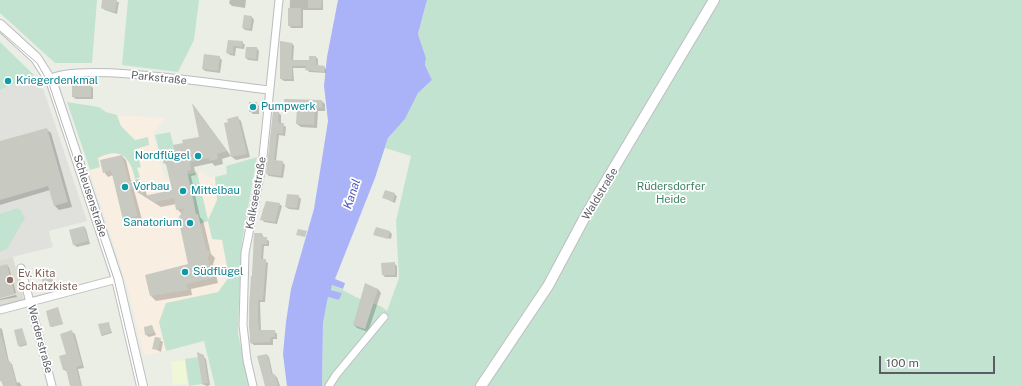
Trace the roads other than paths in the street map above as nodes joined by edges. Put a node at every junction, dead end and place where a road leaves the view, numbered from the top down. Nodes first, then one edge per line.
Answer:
1 (278, 0) edge
2 (714, 0) edge
3 (0, 25) edge
4 (50, 79) junction
5 (269, 90) junction
6 (21, 268) dead end
7 (117, 279) junction
8 (30, 302) junction
9 (0, 310) edge
10 (384, 316) dead end
11 (52, 386) edge
12 (142, 386) edge
13 (253, 386) edge
14 (329, 386) edge
15 (481, 386) edge

1 - 5 street, Kalkseestraße
2 - 15 street, Waldstraße
3 - 4 street, Schleusenstraße
4 - 5 street, Parkstraße
4 - 7 street, Schleusenstraße
5 - 13 street, Kalkseestraße
6 - 8 street, Werderstraße
7 - 8 street
7 - 12 street, Schleusenstraße
8 - 9 street
8 - 11 street, Werderstraße
10 - 14 street

